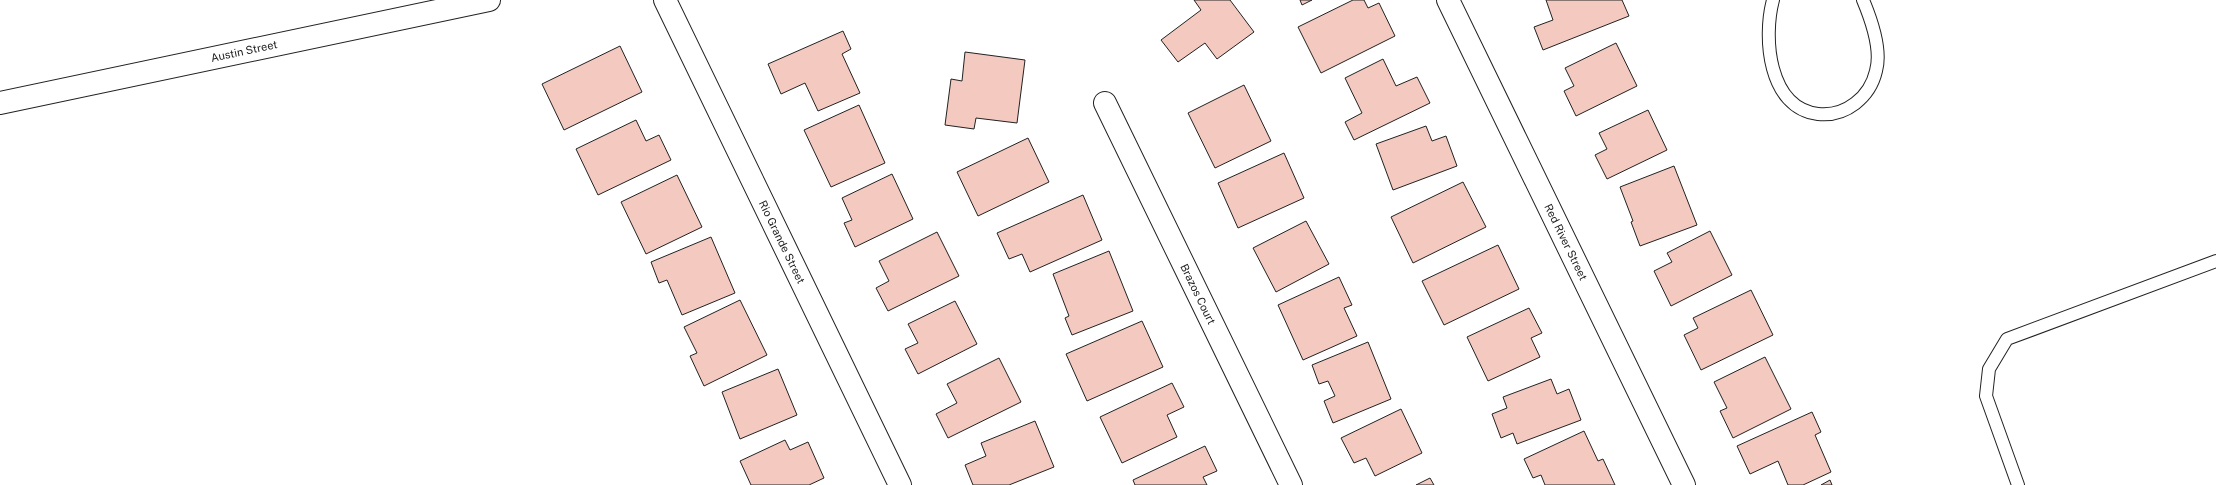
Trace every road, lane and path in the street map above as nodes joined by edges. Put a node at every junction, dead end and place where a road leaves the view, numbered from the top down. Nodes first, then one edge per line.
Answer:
1 (489, 0) edge
2 (665, 0) edge
3 (1448, 0) edge
4 (1773, 0) edge
5 (1863, 0) edge
6 (0, 103) edge
7 (1105, 103) dead end
8 (2216, 261) edge
9 (900, 485) edge
10 (1291, 485) edge
11 (1684, 485) edge
12 (2018, 485) edge

1 - 6 street, Austin Street
2 - 9 street, Rio Grande Street
3 - 11 street, Red River Street
4 - 5 lane
7 - 10 street, Brazos Court
8 - 12 lane

